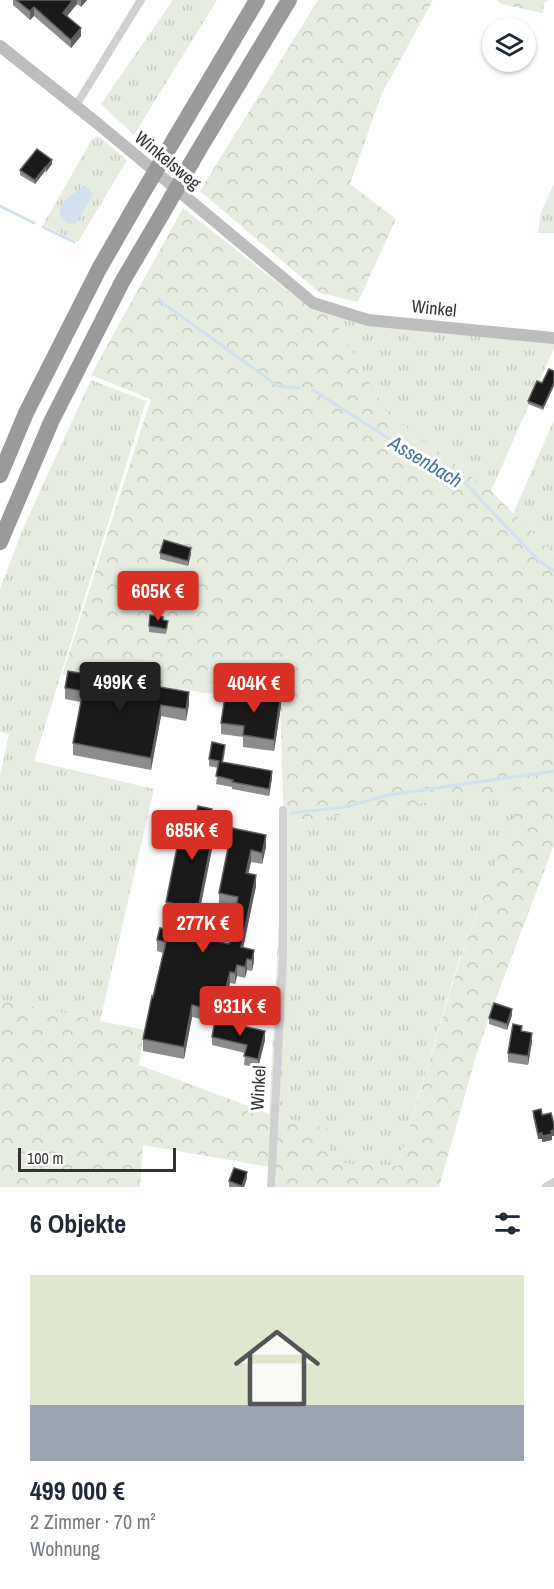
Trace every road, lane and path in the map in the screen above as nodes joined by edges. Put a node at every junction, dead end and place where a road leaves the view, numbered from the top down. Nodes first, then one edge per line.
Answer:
1 (141, 0) edge
2 (257, 0) edge
3 (288, 0) edge
4 (0, 46) edge
5 (75, 107) junction
6 (313, 303) joint
7 (554, 338) edge
8 (0, 475) edge
9 (0, 542) edge
10 (283, 810) dead end
11 (554, 1182) edge
12 (271, 1187) edge
13 (546, 1187) edge

1 - 5 street
2 - 8 highway, bridge
3 - 9 highway, bridge
4 - 5 street, Winkelsweg
5 - 6 street, Winkelsweg
6 - 7 street, Winkel
10 - 12 street, Winkel
11 - 13 street

